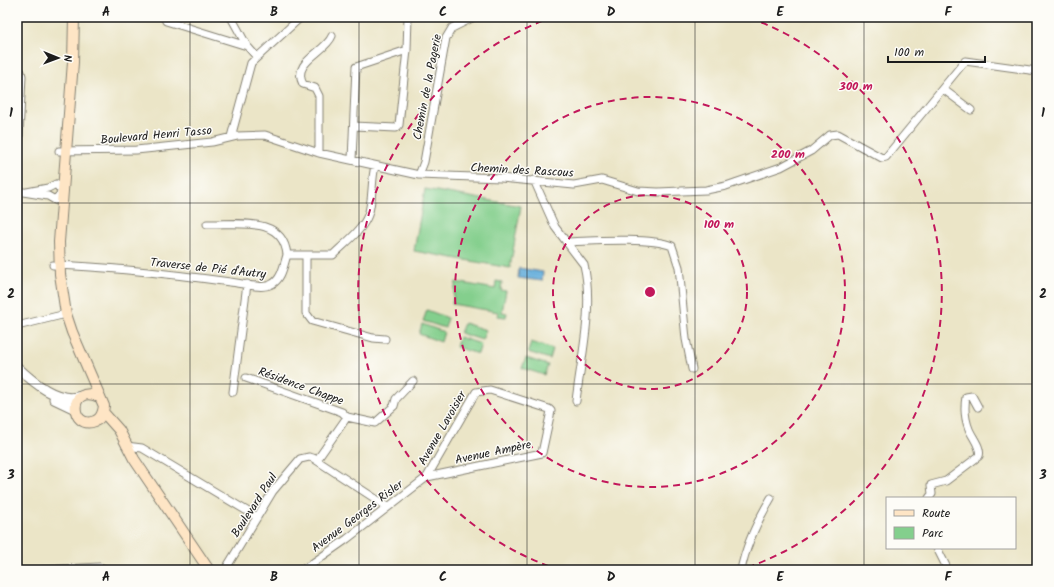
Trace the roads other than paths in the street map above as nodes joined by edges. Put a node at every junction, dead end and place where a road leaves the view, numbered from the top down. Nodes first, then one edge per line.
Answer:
1 (68, 17) edge
2 (74, 17) edge
3 (164, 17) edge
4 (232, 17) edge
5 (301, 17) edge
6 (408, 17) edge
7 (474, 17) edge
8 (633, 17) edge
9 (655, 17) edge
10 (332, 36) dead end
11 (247, 46) junction
12 (407, 50) junction
13 (256, 56) junction
14 (17, 72) edge
15 (1037, 72) edge
16 (943, 89) junction
17 (971, 110) dead end
18 (354, 126) junction
19 (231, 137) junction
20 (62, 151) junction
21 (319, 153) junction
22 (352, 160) junction
23 (375, 166) junction
24 (17, 173) edge
25 (419, 176) junction
26 (534, 180) junction
27 (17, 191) edge
28 (27, 192) junction
29 (58, 192) junction
30 (207, 224) dead end
31 (566, 242) junction
32 (287, 255) junction
33 (306, 255) junction
34 (56, 265) junction
35 (247, 284) junction
36 (63, 315) junction
37 (17, 326) edge
38 (386, 339) dead end
39 (17, 367) edge
40 (692, 369) dead end
41 (17, 373) edge
42 (246, 378) dead end
43 (413, 381) dead end
44 (233, 392) dead end
45 (82, 396) junction
46 (99, 397) junction
47 (576, 401) dead end
48 (978, 407) dead end
49 (75, 409) junction
50 (104, 412) junction
51 (347, 417) junction
52 (96, 421) junction
53 (548, 431) joint
54 (124, 443) junction
55 (317, 460) junction
56 (427, 477) junction
57 (930, 497) edge
58 (771, 498) dead end
59 (388, 507) junction
60 (257, 517) junction
61 (938, 549) edge
62 (42, 570) edge
63 (106, 570) edge
64 (209, 570) edge
65 (225, 570) edge
66 (298, 570) edge
67 (741, 570) edge
68 (948, 570) edge

1 - 20 main road
2 - 20 main road
3 - 11 street
4 - 11 street
5 - 13 street
6 - 12 street
7 - 25 street, Chemin de la Pagerie
8 - 9 street
10 - 21 street
11 - 13 street
12 - 18 street
12 - 18 street
13 - 19 street
14 - 24 street
15 - 16 street, Chemin des Rascous
16 - 17 street
16 - 26 street, Chemin des Rascous
18 - 22 street
19 - 20 street, Boulevard Henri Tasso
19 - 21 street, Chemin des Rascous
20 - 29 main road
21 - 22 street, Chemin des Rascous
22 - 23 street, Chemin des Rascous
23 - 25 street, Chemin des Rascous
23 - 33 street
25 - 26 street, Chemin des Rascous
26 - 31 street
27 - 28 street
28 - 29 street
28 - 29 street
29 - 34 main road
30 - 32 street
31 - 40 street
31 - 47 street
32 - 33 street
32 - 35 street, Traverse de Pié d'Autry
33 - 38 street
34 - 35 street, Traverse de Pié d'Autry
34 - 36 main road
35 - 44 street
36 - 37 street
36 - 45 main road
36 - 46 main road
39 - 45 street
41 - 49 street
42 - 51 street, Résidence Chappe
43 - 51 street, Résidence Chappe
45 - 46 main road
45 - 49 main road
46 - 50 main road
48 - 57 street
49 - 52 main road
50 - 52 main road
50 - 54 main road
51 - 55 street, Résidence Chappe
52 - 54 main road
53 - 56 street, Avenue Ampère
53 - 56 street, Avenue Lavoisier
54 - 60 street
54 - 64 main road
55 - 59 street
55 - 60 street, Boulevard Paul
56 - 59 street, Avenue Georges Risler
58 - 67 street
59 - 66 street, Avenue Georges Risler
60 - 65 street, Boulevard Paul
61 - 68 street
62 - 63 street

